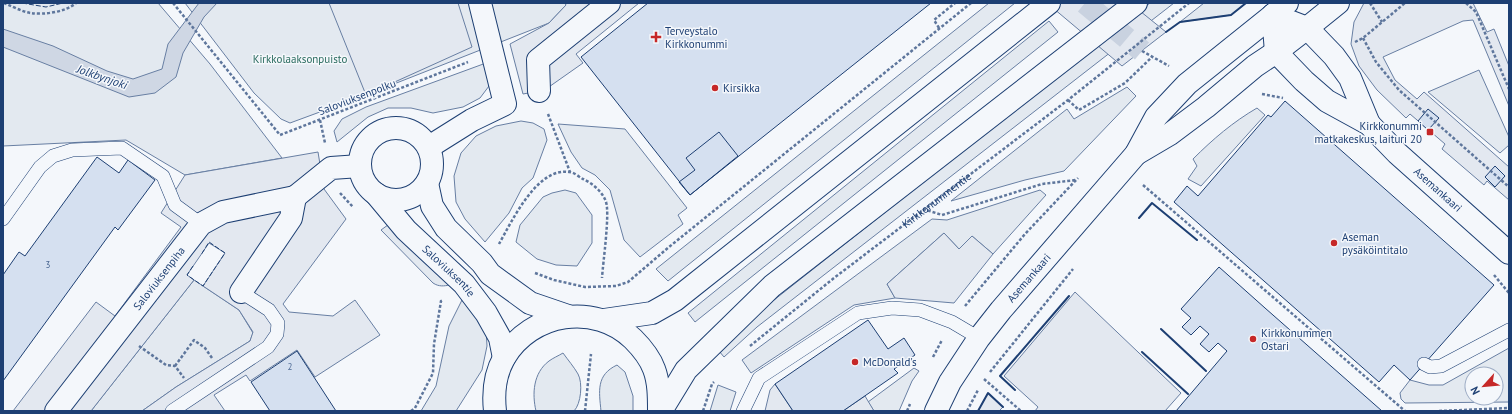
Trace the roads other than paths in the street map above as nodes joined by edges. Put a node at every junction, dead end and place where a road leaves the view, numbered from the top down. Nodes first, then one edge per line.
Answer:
1 (480, 3) edge
2 (610, 3) edge
3 (1049, 3) edge
4 (1136, 3) edge
5 (1338, 3) edge
6 (1280, 9) edge
7 (1307, 28) junction
8 (1276, 52) junction
9 (539, 91) road end
10 (1369, 124) junction
11 (429, 147) junction
12 (1136, 154) junction
13 (360, 166) junction
14 (427, 183) junction
15 (376, 194) junction
16 (295, 197) junction
17 (3, 219) edge
18 (201, 224) junction
19 (1509, 253) edge
20 (241, 292) joint
21 (568, 316) junction
22 (604, 320) junction
23 (1508, 331) edge
24 (979, 338) junction
25 (504, 358) junction
26 (1424, 364) dead end
27 (490, 406) edge
28 (56, 411) edge
29 (172, 411) edge
30 (660, 411) edge
31 (743, 411) edge
32 (936, 411) edge

1 - 11 street
2 - 9 street
3 - 22 street
4 - 30 street
5 - 7 street
6 - 7 street, Asemankaari
6 - 8 street
6 - 12 street, Asemankaari
7 - 8 street, Asemankaari
7 - 10 street, Asemankaari
8 - 10 street, Asemankaari
8 - 12 street, Asemankaari
10 - 19 street, Asemankaari
11 - 13 street
11 - 14 street
12 - 24 street, Asemankaari
13 - 15 street
13 - 16 street, Saloviuksenpiha
14 - 15 street
14 - 21 street
15 - 25 street, Saloviuksentie
16 - 18 street, Saloviuksenpiha
16 - 20 street
17 - 18 lane
18 - 28 street, Saloviuksenpiha
20 - 29 lane
21 - 22 street
21 - 25 street
22 - 30 street
23 - 26 lane
24 - 31 lane
24 - 32 street, Asemankaari
25 - 27 street

